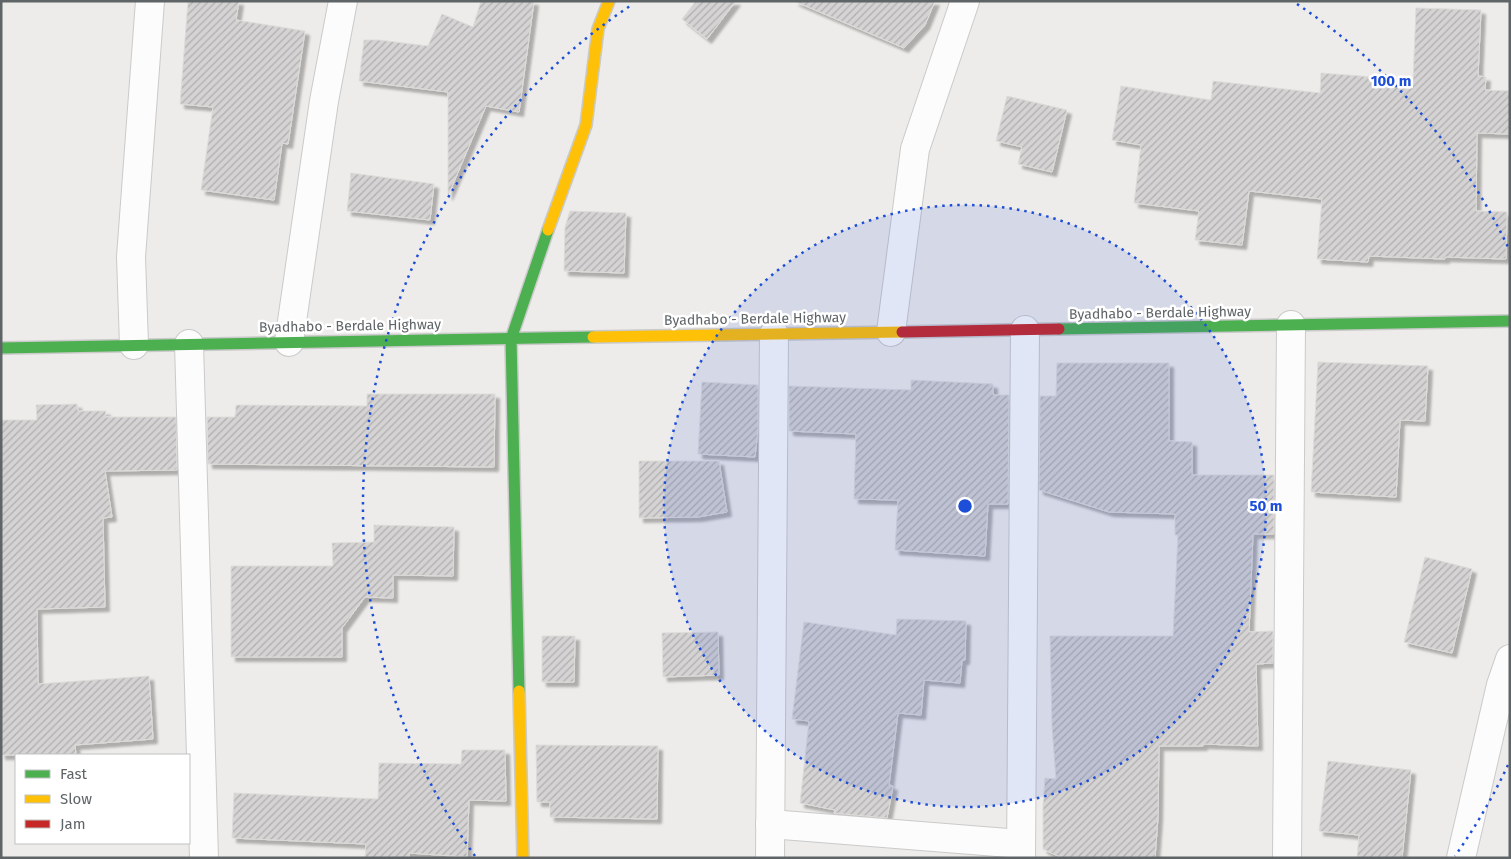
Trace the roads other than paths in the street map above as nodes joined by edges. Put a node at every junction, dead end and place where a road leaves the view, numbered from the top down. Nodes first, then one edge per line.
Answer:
1 (150, 1) edge
2 (343, 1) edge
3 (609, 1) edge
4 (965, 1) edge
5 (1510, 321) edge
6 (1291, 326) junction
7 (1025, 330) junction
8 (891, 332) junction
9 (774, 334) junction
10 (511, 338) junction
11 (289, 342) junction
12 (189, 344) junction
13 (134, 345) junction
14 (1, 348) edge
15 (1510, 659) edge
16 (770, 824) junction
17 (1021, 851) edge
18 (204, 858) edge
19 (524, 858) edge
20 (770, 858) edge
21 (1287, 858) edge
22 (1461, 858) edge

1 - 13 street
2 - 11 street
3 - 10 main road
4 - 8 street
5 - 6 main road, Byadhabo - Berdale Highway
6 - 7 main road, Byadhabo - Berdale Highway
6 - 21 street
7 - 8 main road, Byadhabo - Berdale Highway
7 - 17 street
8 - 9 main road, Byadhabo - Berdale Highway
9 - 10 main road, Byadhabo - Berdale Highway
9 - 16 street
10 - 11 main road, Byadhabo - Berdale Highway
10 - 19 main road
11 - 12 main road, Byadhabo - Berdale Highway
12 - 13 main road, Byadhabo - Berdale Highway
12 - 18 street
13 - 14 main road, Byadhabo - Berdale Highway
15 - 22 street
16 - 17 street
16 - 20 street

